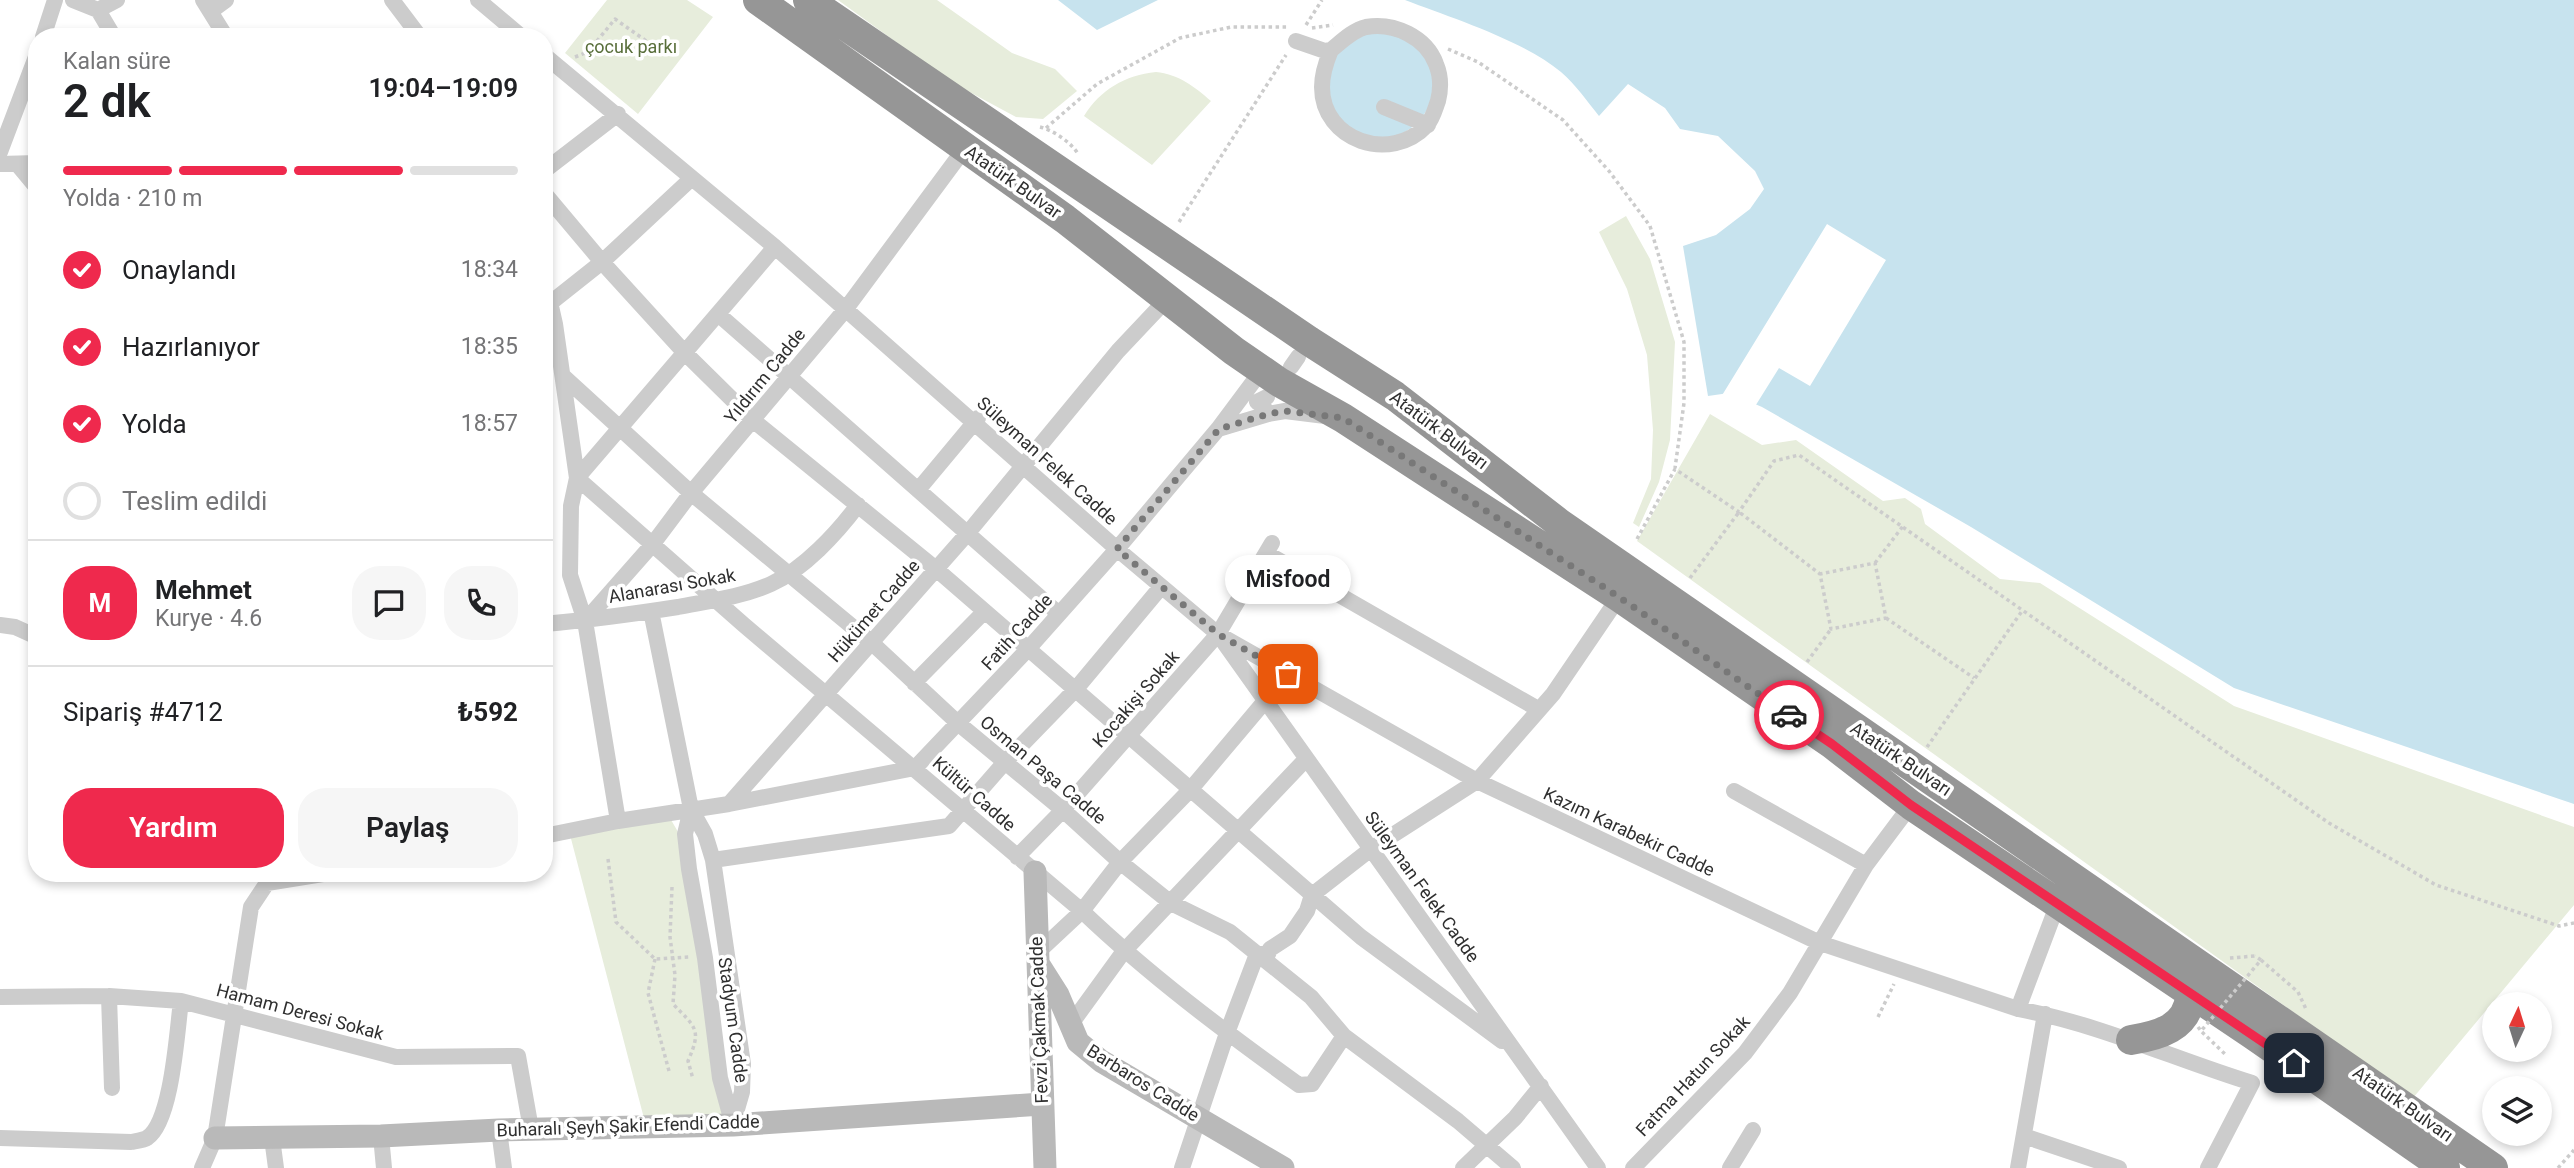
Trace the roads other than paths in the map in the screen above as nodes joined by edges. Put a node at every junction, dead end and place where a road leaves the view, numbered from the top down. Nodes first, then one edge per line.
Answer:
1 (55, 0) edge
2 (73, 0) edge
3 (117, 0) edge
4 (226, 0) edge
5 (392, 0) edge
6 (478, 0) edge
7 (758, 0) edge
8 (808, 0) edge
9 (207, 5) edge
10 (98, 9) junction
11 (46, 28) edge
12 (109, 28) edge
13 (221, 28) edge
14 (412, 28) edge
15 (505, 28) edge
16 (1300, 34) road end
17 (1331, 51) junction
18 (553, 68) edge
19 (28, 78) edge
20 (1384, 107) dead end
21 (618, 114) junction
22 (1425, 123) junction
23 (965, 148) junction
24 (0, 152) edge
25 (28, 163) edge
26 (8, 164) edge
27 (553, 164) edge
28 (692, 178) junction
29 (28, 181) edge
30 (553, 204) edge
31 (775, 247) junction
32 (602, 262) junction
33 (1195, 262) junction
34 (553, 298) edge
35 (1168, 298) junction
36 (845, 310) junction
37 (718, 314) junction
38 (1279, 320) joint
39 (553, 332) edge
40 (685, 353) junction
41 (564, 377) junction
42 (788, 377) junction
43 (1264, 391) junction
44 (1343, 418) junction
45 (976, 420) junction
46 (754, 421) junction
47 (618, 428) junction
48 (1219, 429) junction
49 (1024, 467) junction
50 (578, 478) junction
51 (918, 490) junction
52 (691, 493) junction
53 (859, 505) junction
54 (967, 534) junction
55 (652, 545) junction
56 (1117, 549) junction
57 (936, 569) junction
58 (788, 573) junction
59 (1161, 587) junction
60 (1619, 597) junction
61 (717, 600) junction
62 (651, 611) junction
63 (984, 612) junction
64 (1059, 614) junction
65 (585, 621) junction
66 (553, 623) edge
67 (0, 625) edge
68 (28, 633) edge
69 (1218, 634) junction
70 (872, 643) junction
71 (1028, 649) junction
72 (914, 683) junction
73 (1075, 690) junction
74 (826, 695) junction
75 (1265, 701) junction
76 (1538, 709) junction
77 (959, 724) junction
78 (1128, 737) junction
79 (1306, 759) junction
80 (1004, 762) junction
81 (915, 768) junction
82 (1476, 781) junction
83 (1190, 790) junction
84 (1734, 791) dead end
85 (729, 804) junction
86 (1911, 805) junction
87 (691, 808) junction
88 (962, 810) junction
89 (1063, 810) junction
90 (618, 821) junction
91 (1239, 831) junction
92 (553, 834) edge
93 (1371, 849) junction
94 (1017, 857) junction
95 (713, 860) junction
96 (1120, 862) junction
97 (1866, 865) junction
98 (1035, 872) junction
99 (273, 882) edge
100 (1312, 895) junction
101 (1171, 903) junction
102 (2058, 903) junction
103 (1082, 911) junction
104 (1820, 943) junction
105 (1124, 951) junction
106 (1258, 954) junction
107 (1038, 959) junction
108 (2190, 995) junction
109 (109, 996) junction
110 (0, 997) edge
111 (181, 1001) junction
112 (2018, 1009) junction
113 (233, 1013) junction
114 (2045, 1014) junction
115 (1071, 1024) junction
116 (1227, 1033) junction
117 (1344, 1036) junction
118 (2131, 1040) junction
119 (1513, 1049) junction
120 (1541, 1086) junction
121 (112, 1088) dead end
122 (1042, 1104) junction
123 (1198, 1118) junction
124 (733, 1125) junction
125 (531, 1129) junction
126 (499, 1130) junction
127 (1753, 1130) dead end
128 (381, 1136) junction
129 (2024, 1136) junction
130 (0, 1138) edge
131 (215, 1138) junction
132 (272, 1138) junction
133 (1487, 1145) junction
134 (1273, 1165) edge
135 (202, 1168) edge
136 (276, 1168) edge
137 (384, 1168) edge
138 (504, 1168) edge
139 (1045, 1168) edge
140 (1182, 1168) edge
141 (1463, 1168) edge
142 (1513, 1168) edge
143 (1598, 1168) edge
144 (1633, 1168) edge
145 (1730, 1168) edge
146 (2018, 1168) edge
147 (2119, 1168) edge
148 (2208, 1168) edge
149 (2445, 1168) edge
150 (2493, 1168) edge

1 - 11 street
2 - 10 street
3 - 10 street
4 - 9 street
5 - 14 street
6 - 15 street
7 - 23 highway, Atatürk Bulvar
8 - 33 highway, Atatürk Bulvar
9 - 13 street
10 - 12 street
16 - 17 street
17 - 22 street
17 - 22 street
18 - 21 street, Süleyman Felek Cadde
19 - 24 street
20 - 22 street
21 - 27 street
21 - 28 street, Süleyman Felek Cadde
23 - 35 highway, Atatürk Bulvar
23 - 36 street, Yıldırım Cadde
25 - 26 street
26 - 29 street
28 - 31 street, Süleyman Felek Cadde
28 - 32 street
30 - 32 street
31 - 36 street, Süleyman Felek Cadde
31 - 37 street
32 - 34 street
32 - 40 street
33 - 35 highway
33 - 38 highway, Atatürk Bulvar
35 - 43 highway, Atatürk Bulvar
35 - 49 street, Hükümet Cadde
36 - 42 street, Yıldırım Cadde
36 - 45 street, Süleyman Felek Cadde
37 - 40 street
37 - 42 street
38 - 150 highway, Atatürk Bulvarı
39 - 41 street
40 - 46 street
40 - 47 street
41 - 47 street, Osman Paşa Cadde
41 - 50 street
42 - 46 street, Yıldırım Cadde
42 - 51 street
43 - 44 highway, Atatürk Bulvarı
43 - 48 street, Fatih Cadde
44 - 48 street
44 - 60 highway, Atatürk Bulvarı
45 - 49 street, Süleyman Felek Cadde
45 - 51 street
46 - 52 street, Yıldırım Cadde
46 - 53 street
47 - 50 street
47 - 52 street, Osman Paşa Cadde
48 - 56 street, Fatih Cadde
49 - 54 street, Hükümet Cadde
49 - 56 street, Süleyman Felek Cadde
50 - 55 street, Kültür Cadde
50 - 65 street
51 - 54 street
52 - 55 street, Yıldırım Cadde
52 - 58 street, Osman Paşa Cadde
53 - 57 street
53 - 58 street, Alanarası Sokak
54 - 57 street, Hükümet Cadde
54 - 64 street
55 - 61 street, Kültür Cadde
55 - 65 street, Yıldırım Cadde
56 - 59 street, Süleyman Felek Cadde
56 - 64 street, Fatih Cadde
57 - 63 street
57 - 70 street, Hükümet Cadde
58 - 61 street, Alanarası Sokak
58 - 70 street, Osman Paşa Cadde
59 - 69 street, Süleyman Felek Cadde
59 - 73 street
60 - 76 street
60 - 86 highway, Atatürk Bulvarı
61 - 62 street, Alanarası Sokak
61 - 74 street, Kültür Cadde
62 - 65 street, Alanarası Sokak
62 - 87 street, Stadyum Cadde
63 - 71 street
63 - 72 street
64 - 71 street, Fatih Cadde
65 - 66 street, Alanarası Sokak
65 - 90 street
67 - 68 street
69 - 75 street, Süleyman Felek Cadde
69 - 76 street, Kocakişi Sokak
69 - 78 street, Kocakişi Sokak
69 - 82 street, Kazım Karabekir Cadde
70 - 72 street, Osman Paşa Cadde
70 - 74 street, Hükümet Cadde
71 - 73 street
71 - 77 street, Fatih Cadde
72 - 77 street, Osman Paşa Cadde
73 - 78 street
73 - 80 street
74 - 81 street, Kültür Cadde
74 - 85 street, Hükümet Cadde
75 - 79 street, Süleyman Felek Cadde
75 - 83 street
76 - 82 street
77 - 80 street, Osman Paşa Cadde
77 - 81 street, Fatih Cadde
78 - 83 street
78 - 89 street, Kocakişi Sokak
79 - 91 street
79 - 93 street, Süleyman Felek Cadde
80 - 88 street
80 - 89 street, Osman Paşa Cadde
81 - 85 street
81 - 88 street, Kültür Cadde
82 - 93 street
82 - 104 street, Kazım Karabekir Cadde
83 - 91 street
83 - 96 street
84 - 97 street
85 - 87 street
86 - 97 street, Fatma Hatun Sokak
86 - 102 highway, Atatürk Bulvarı
87 - 90 street
87 - 95 street, Stadyum Cadde
87 - 124 street, Stadyum Cadde
88 - 94 street, Kültür Cadde
88 - 95 street
89 - 94 street, Kocakişi Sokak
89 - 96 street, Osman Paşa Cadde
90 - 92 street
91 - 100 street
91 - 101 street
93 - 100 street
93 - 119 street, Süleyman Felek Cadde
94 - 98 street, Kültür Cadde
95 - 124 street, Stadyum Cadde
96 - 101 street, Osman Paşa Cadde
96 - 103 street
97 - 104 street, Fatma Hatun Sokak
98 - 103 street, Kültür Cadde
98 - 107 street, Fevzi Çakmak Cadde
99 - 113 street
100 - 106 street
100 - 119 street
101 - 105 street
101 - 106 street, Osman Paşa Cadde
102 - 108 highway, Atatürk Bulvarı
102 - 112 street
103 - 105 street, Kültür Cadde
103 - 107 street
104 - 112 street, Kazım Karabekir Cadde
104 - 144 street, Fatma Hatun Sokak
105 - 115 street
105 - 116 street, Kültür Cadde
106 - 116 street
106 - 117 street, Osman Paşa Cadde
107 - 115 street, Barbaros Cadde
107 - 122 street, Fevzi Çakmak Cadde
108 - 118 highway
108 - 149 highway, Atatürk Bulvarı
109 - 110 street, Hamam Deresi Sokak
109 - 111 street, Hamam Deresi Sokak
109 - 121 street
111 - 113 street, Hamam Deresi Sokak
111 - 130 street
112 - 114 street, Kazım Karabekir Cadde
113 - 125 street, Hamam Deresi Sokak
113 - 131 street
114 - 118 street, Kazım Karabekir Cadde
114 - 129 street
115 - 123 street, Barbaros Cadde
116 - 117 street, Kültür Cadde
116 - 123 street
117 - 133 street, Osman Paşa Cadde
118 - 148 street, Kazım Karabekir Cadde
119 - 120 street, Süleyman Felek Cadde
120 - 133 street
120 - 143 street, Süleyman Felek Cadde
122 - 124 street, Buharalı Şeyh Şakir Efendi Cadde
122 - 139 street, Fevzi Çakmak Cadde
123 - 134 street, Barbaros Cadde
123 - 140 street
124 - 125 street, Buharalı Şeyh Şakir Efendi Cadde
125 - 126 street, Buharalı Şeyh Şakir Efendi Cadde
126 - 128 street, Buharalı Şeyh Şakir Efendi Cadde
126 - 138 street
127 - 145 street
128 - 132 street, Buharalı Şeyh Şakir Efendi Cadde
128 - 137 street
129 - 146 street
129 - 147 street
131 - 132 street, Buharalı Şeyh Şakir Efendi Cadde
131 - 135 street
132 - 136 street
133 - 141 street
133 - 142 street, Osman Paşa Cadde

